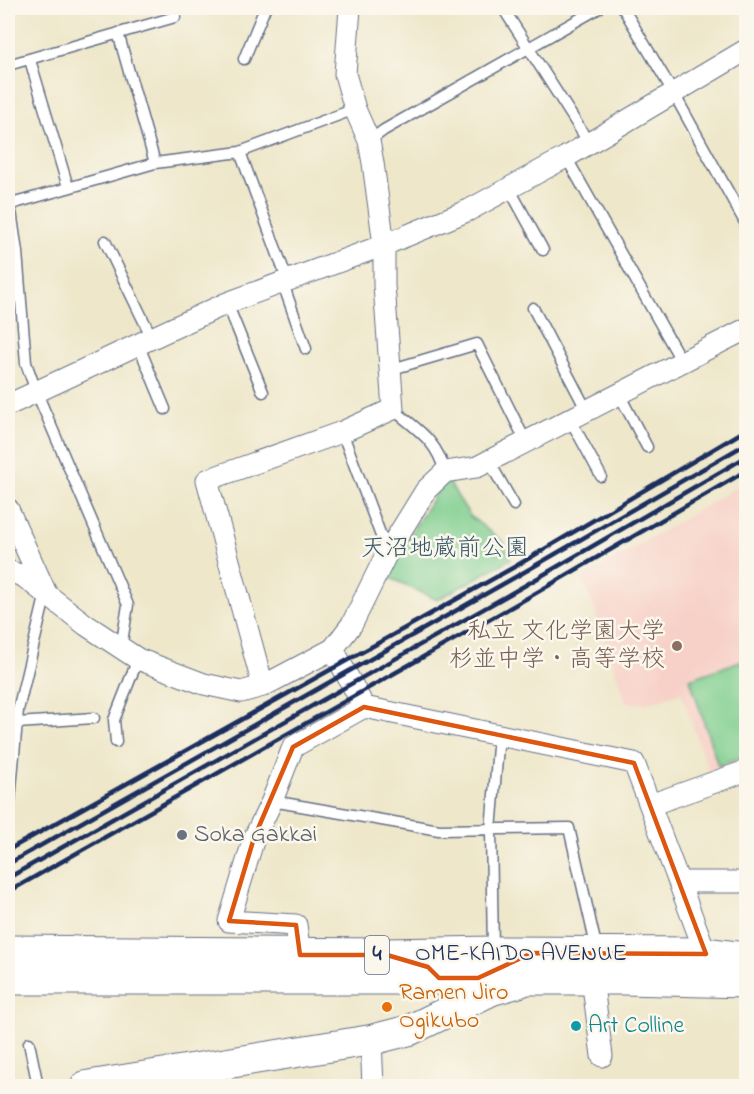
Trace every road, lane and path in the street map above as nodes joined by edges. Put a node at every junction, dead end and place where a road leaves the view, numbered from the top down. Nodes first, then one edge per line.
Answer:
1 (175, 8) edge
2 (265, 8) edge
3 (350, 8) edge
4 (503, 8) edge
5 (599, 8) edge
6 (623, 8) edge
7 (118, 33) junction
8 (529, 47) junction
9 (747, 50) edge
10 (244, 59) dead end
11 (30, 60) junction
12 (8, 65) edge
13 (674, 92) junction
14 (356, 109) junction
15 (369, 141) junction
16 (589, 143) junction
17 (240, 152) junction
18 (566, 157) junction
19 (155, 163) junction
20 (68, 187) junction
21 (509, 188) junction
22 (9, 204) edge
23 (747, 224) edge
24 (105, 241) dead end
25 (384, 245) junction
26 (543, 250) dead end
27 (284, 280) junction
28 (227, 303) junction
29 (533, 308) dead end
30 (747, 328) edge
31 (145, 341) junction
32 (306, 349) dead end
33 (682, 362) junction
34 (389, 370) junction
35 (36, 391) junction
36 (263, 392) dead end
37 (619, 394) junction
38 (8, 405) edge
39 (165, 409) dead end
40 (393, 409) junction
41 (579, 415) junction
42 (342, 432) junction
43 (526, 442) junction
44 (647, 447) dead end
45 (487, 463) junction
46 (445, 472) junction
47 (601, 476) dead end
48 (514, 505) dead end
49 (8, 509) edge
50 (387, 553) junction
51 (8, 571) edge
52 (46, 593) junction
53 (333, 649) junction
54 (130, 653) junction
55 (263, 686) junction
56 (364, 707) junction
57 (13, 711) edge
58 (94, 718) dead end
59 (17, 723) junction
60 (499, 735) junction
61 (116, 742) dead end
62 (747, 771) edge
63 (10, 776) edge
64 (272, 801) junction
65 (650, 805) junction
66 (8, 822) edge
67 (491, 830) junction
68 (679, 882) junction
69 (747, 882) edge
70 (8, 952) edge
71 (300, 954) junction
72 (706, 954) junction
73 (387, 955) junction
74 (747, 959) edge
75 (485, 965) junction
76 (532, 965) junction
77 (595, 966) junction
78 (8, 978) edge
79 (426, 978) junction
80 (747, 981) edge
81 (427, 1021) junction
82 (371, 1040) junction
83 (30, 1043) dead end
84 (602, 1056) dead end
85 (192, 1078) edge
86 (38, 1086) edge
87 (86, 1086) edge
88 (373, 1086) edge

1 - 7 lane
2 - 10 lane
3 - 14 street
4 - 8 lane
5 - 8 lane
6 - 13 lane
7 - 11 lane
7 - 19 lane
8 - 15 lane
8 - 16 lane
9 - 13 street
11 - 12 lane
11 - 20 lane
13 - 16 street
13 - 23 lane
14 - 15 street
14 - 17 lane
15 - 25 street
16 - 18 street
17 - 19 lane
17 - 27 lane
18 - 21 street
18 - 33 lane
19 - 20 lane
20 - 22 lane
21 - 25 street
21 - 26 lane
22 - 35 lane
24 - 31 lane
25 - 27 street
25 - 34 street
27 - 28 street
27 - 32 lane
28 - 31 street
28 - 36 lane
29 - 41 lane
30 - 33 street
31 - 35 street
31 - 39 lane
33 - 37 street
34 - 40 street
34 - 43 lane
35 - 38 street
35 - 54 lane
37 - 41 street
37 - 44 lane
40 - 42 street
40 - 46 lane
41 - 43 street
41 - 47 lane
42 - 50 lane
42 - 55 street
43 - 45 street
45 - 46 street
45 - 48 lane
46 - 50 street
49 - 52 street
50 - 53 street
51 - 52 street
52 - 54 street
52 - 57 lane
53 - 55 street
53 - 56 street
54 - 55 street
54 - 61 lane
56 - 60 street
56 - 64 street
57 - 59 lane
58 - 59 lane
59 - 63 lane
60 - 65 street
60 - 67 lane
62 - 65 street
63 - 66 lane
64 - 67 lane
64 - 71 street
65 - 68 street
67 - 75 lane
67 - 77 lane
68 - 69 street
68 - 72 street
70 - 71 main road, OME-KAIDO AVENUE / 4
71 - 73 main road, OME-KAIDO AVENUE / 4
72 - 74 main road, OME-KAIDO AVENUE / 4
72 - 77 main road, OME-KAIDO AVENUE / 4
73 - 75 main road, OME-KAIDO AVENUE / 4
73 - 79 street
75 - 76 main road, OME-KAIDO AVENUE / 4
75 - 79 main road, OME-KAIDO AVENUE / 4
75 - 81 street
76 - 77 main road, OME-KAIDO AVENUE / 4
76 - 81 street
77 - 80 main road, OME-KAIDO AVENUE / 4
77 - 84 street
78 - 79 main road, OME-KAIDO AVENUE / 4
79 - 81 street
81 - 82 street
82 - 85 street
82 - 88 street
83 - 86 lane
85 - 87 street

